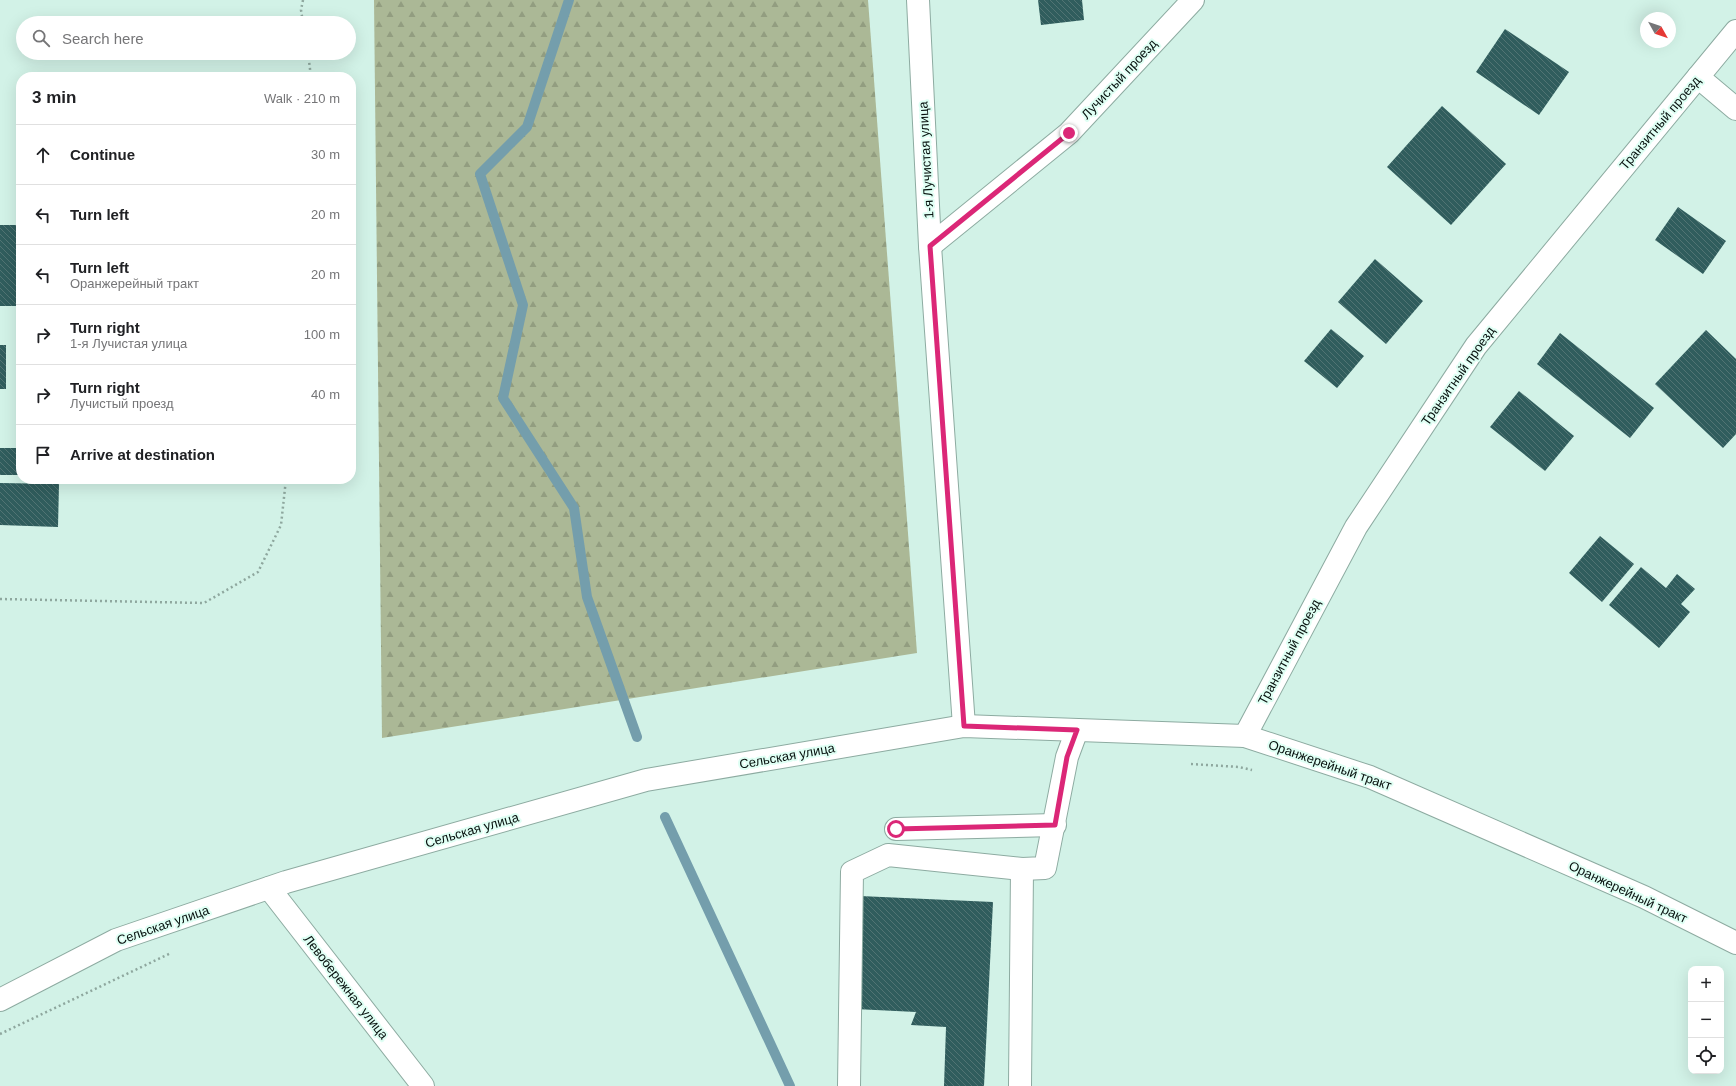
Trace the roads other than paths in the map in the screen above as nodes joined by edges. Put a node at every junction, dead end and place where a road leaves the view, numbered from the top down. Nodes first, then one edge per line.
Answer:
1 (918, 0) edge
2 (1193, 0) edge
3 (1736, 32) edge
4 (1698, 77) junction
5 (1736, 109) edge
6 (930, 246) junction
7 (964, 726) junction
8 (1077, 730) junction
9 (1245, 736) junction
10 (1055, 825) junction
11 (896, 829) dead end
12 (1022, 869) junction
13 (269, 888) junction
14 (1736, 943) edge
15 (0, 1000) edge
16 (423, 1086) edge
17 (849, 1086) edge
18 (1020, 1086) edge

1 - 6 street, 1-я Лучистая улица
2 - 6 street, Лучистый проезд
3 - 4 street, Транзитный проезд
4 - 5 street
4 - 9 street, Транзитный проезд
6 - 7 street, 1-я Лучистая улица
7 - 8 street, Оранжерейный тракт
7 - 13 street, Сельская улица
8 - 9 street, Оранжерейный тракт
8 - 10 street
9 - 14 street, Оранжерейный тракт
10 - 11 street
10 - 12 street
12 - 17 street
12 - 18 street
13 - 15 street, Сельская улица
13 - 16 street, Левобережная улица

